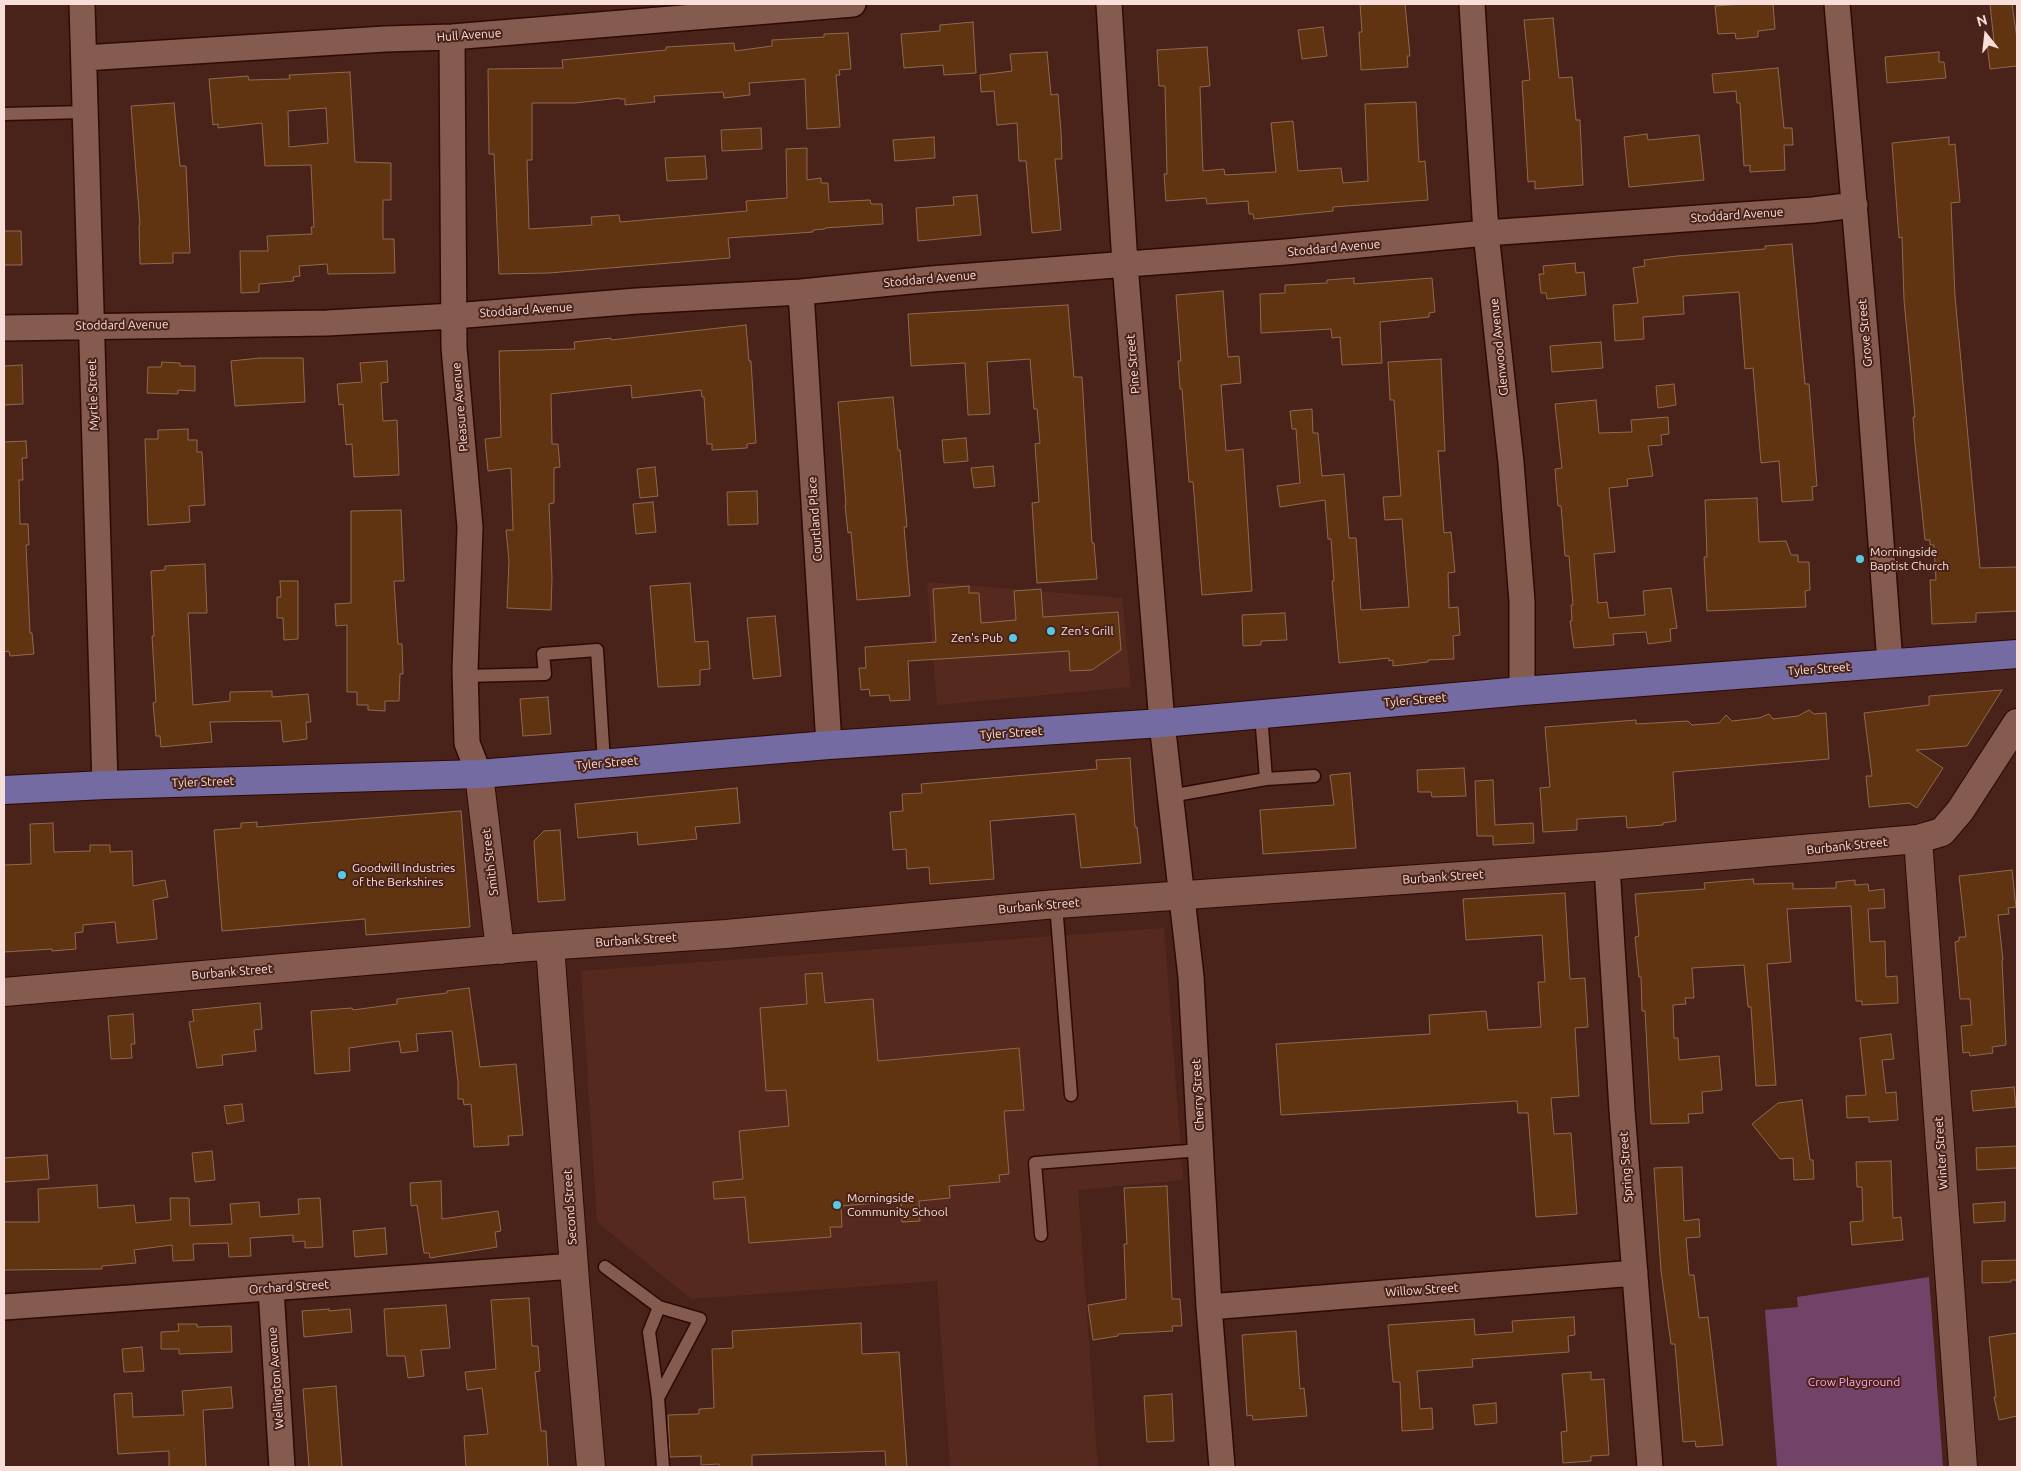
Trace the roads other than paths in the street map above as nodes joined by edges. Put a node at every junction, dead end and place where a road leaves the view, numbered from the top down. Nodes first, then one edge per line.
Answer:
1 (82, 4) edge
2 (853, 4) edge
3 (1109, 4) edge
4 (1472, 4) edge
5 (1837, 4) edge
6 (452, 37) junction
7 (84, 58) junction
8 (85, 112) junction
9 (4, 114) edge
10 (1855, 205) junction
11 (1486, 233) junction
12 (1125, 264) junction
13 (801, 292) junction
14 (454, 316) junction
15 (90, 325) junction
16 (4, 328) edge
17 (2017, 654) edge
18 (1890, 663) junction
19 (466, 676) junction
20 (1522, 691) junction
21 (1261, 714) junction
22 (1162, 723) junction
23 (2017, 723) edge
24 (829, 746) junction
25 (604, 763) junction
26 (479, 774) junction
27 (1314, 776) dead end
28 (1266, 779) junction
29 (105, 785) junction
30 (4, 790) edge
31 (1170, 796) junction
32 (1918, 839) junction
33 (1607, 866) junction
34 (1180, 894) junction
35 (1056, 904) junction
36 (550, 946) junction
37 (500, 950) junction
38 (4, 992) edge
39 (1071, 1095) dead end
40 (1201, 1150) junction
41 (1041, 1235) dead end
42 (574, 1266) junction
43 (606, 1267) dead end
44 (1634, 1273) junction
45 (271, 1289) junction
46 (659, 1307) junction
47 (1209, 1307) junction
48 (4, 1308) edge
49 (658, 1398) junction
50 (282, 1467) edge
51 (591, 1467) edge
52 (663, 1467) edge
53 (1222, 1467) edge
54 (1650, 1467) edge
55 (1963, 1467) edge

1 - 7 street, Myrtle Street
2 - 6 street, Hull Avenue
3 - 12 street, Pine Street
4 - 11 street, Glenwood Avenue
5 - 10 street, Grove Street
6 - 7 street, Hull Avenue
6 - 14 street, Pleasure Avenue
7 - 8 street, Myrtle Street
8 - 9 lane
8 - 15 street, Myrtle Street
10 - 11 street, Stoddard Avenue
10 - 18 street, Grove Street
11 - 12 street, Stoddard Avenue
11 - 20 street, Glenwood Avenue
12 - 13 street, Stoddard Avenue
12 - 22 street, Pine Street
13 - 14 street, Stoddard Avenue
13 - 24 street, Courtland Place
14 - 15 street, Stoddard Avenue
14 - 19 street, Pleasure Avenue
15 - 16 street, Stoddard Avenue
15 - 29 street, Myrtle Street
17 - 18 main road, Tyler Street
18 - 20 main road, Tyler Street
19 - 25 lane
19 - 26 street, Pleasure Avenue
20 - 21 main road, Tyler Street
21 - 22 main road, Tyler Street
21 - 28 lane
22 - 24 main road, Tyler Street
22 - 31 street, Cherry Street
23 - 32 street, Burbank Street
24 - 25 main road, Tyler Street
25 - 26 main road, Tyler Street
26 - 29 main road, Tyler Street
26 - 37 street, Smith Street
27 - 28 lane
28 - 31 lane
29 - 30 main road, Tyler Street
31 - 34 street, Cherry Street
32 - 33 street, Burbank Street
32 - 55 street, Winter Street
33 - 34 street, Burbank Street
33 - 44 street, Spring Street
34 - 35 street, Burbank Street
34 - 40 street, Cherry Street
35 - 36 street, Burbank Street
35 - 39 lane
36 - 37 street, Burbank Street
36 - 42 street, Second Street
37 - 38 street, Burbank Street
40 - 41 lane
40 - 47 street, Cherry Street
42 - 45 street, Orchard Street
42 - 51 street, Second Street
43 - 46 lane
44 - 47 street, Willow Street
44 - 54 street, Spring Street
45 - 48 street, Orchard Street
45 - 50 street, Wellington Avenue
46 - 49 lane
46 - 49 lane
47 - 53 street, Cherry Street
49 - 52 lane

